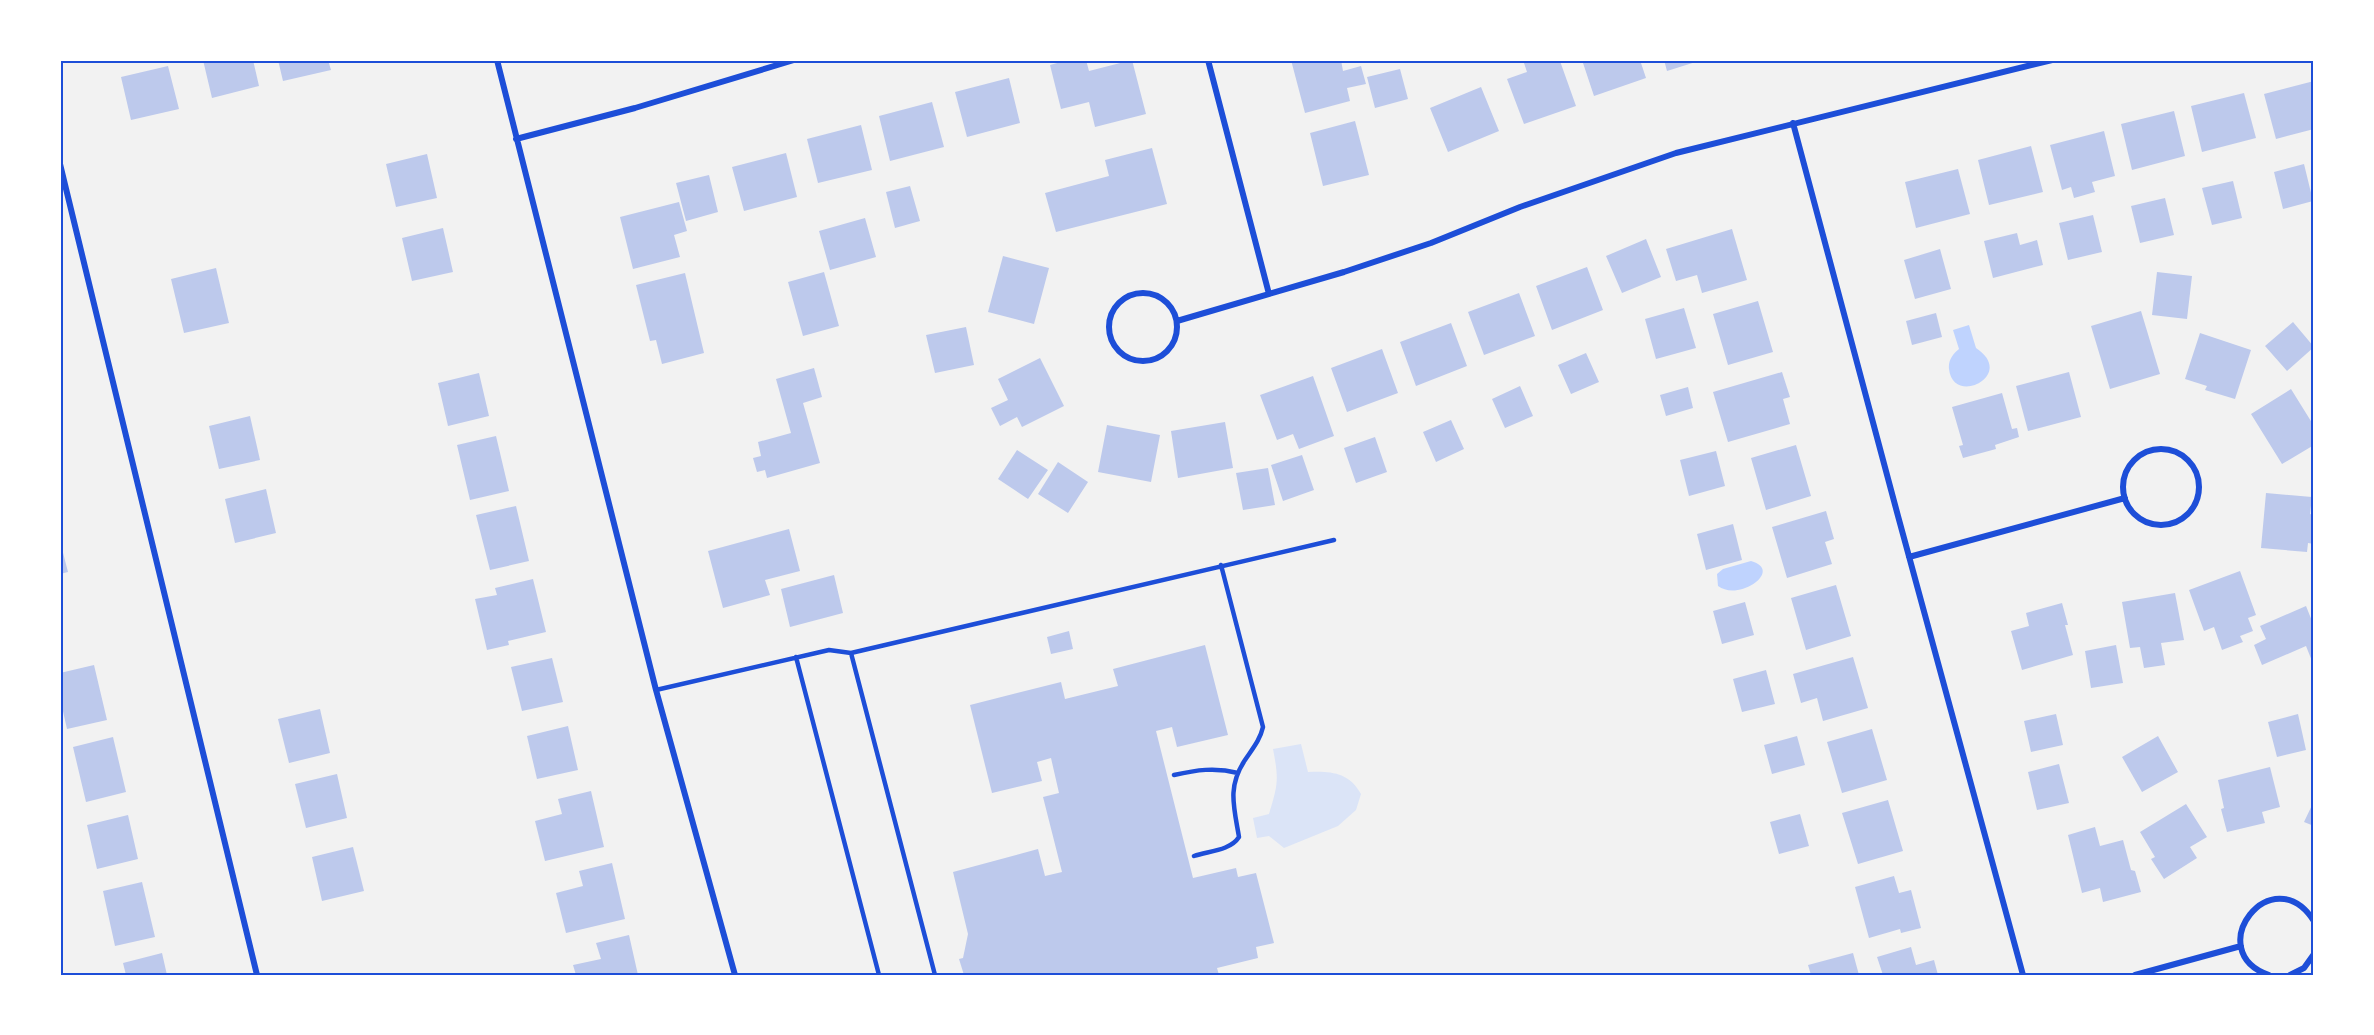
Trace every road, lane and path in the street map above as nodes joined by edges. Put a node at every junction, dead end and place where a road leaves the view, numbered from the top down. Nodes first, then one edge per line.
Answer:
1 (496, 60) edge
2 (794, 60) edge
3 (1208, 60) edge
4 (2052, 60) edge
5 (1793, 123) junction
6 (516, 139) junction
7 (60, 164) edge
8 (1269, 294) junction
9 (1177, 321) junction
10 (2125, 498) junction
11 (1334, 540) dead end
12 (1909, 557) junction
13 (1221, 565) junction
14 (851, 653) junction
15 (796, 657) junction
16 (656, 690) junction
17 (1238, 772) junction
18 (1174, 775) dead end
19 (1194, 856) dead end
20 (2314, 921) edge
21 (2241, 946) junction
22 (2314, 954) edge
23 (257, 975) edge
24 (735, 975) edge
25 (879, 975) edge
26 (935, 975) edge
27 (2023, 975) edge
28 (2135, 975) edge
29 (2269, 975) edge
30 (2290, 975) edge

1 - 6 street
2 - 6 street
3 - 8 street
4 - 5 street
5 - 8 street
5 - 12 street
6 - 16 street
7 - 23 street
8 - 9 street
9 - 9 street
10 - 10 street
10 - 12 street
11 - 13 lane
12 - 27 street
13 - 14 lane
13 - 17 lane
14 - 15 lane
14 - 26 lane
15 - 16 lane
15 - 25 lane
16 - 24 street
17 - 18 lane
17 - 19 lane
20 - 21 street
21 - 28 street
21 - 29 street
22 - 30 street

